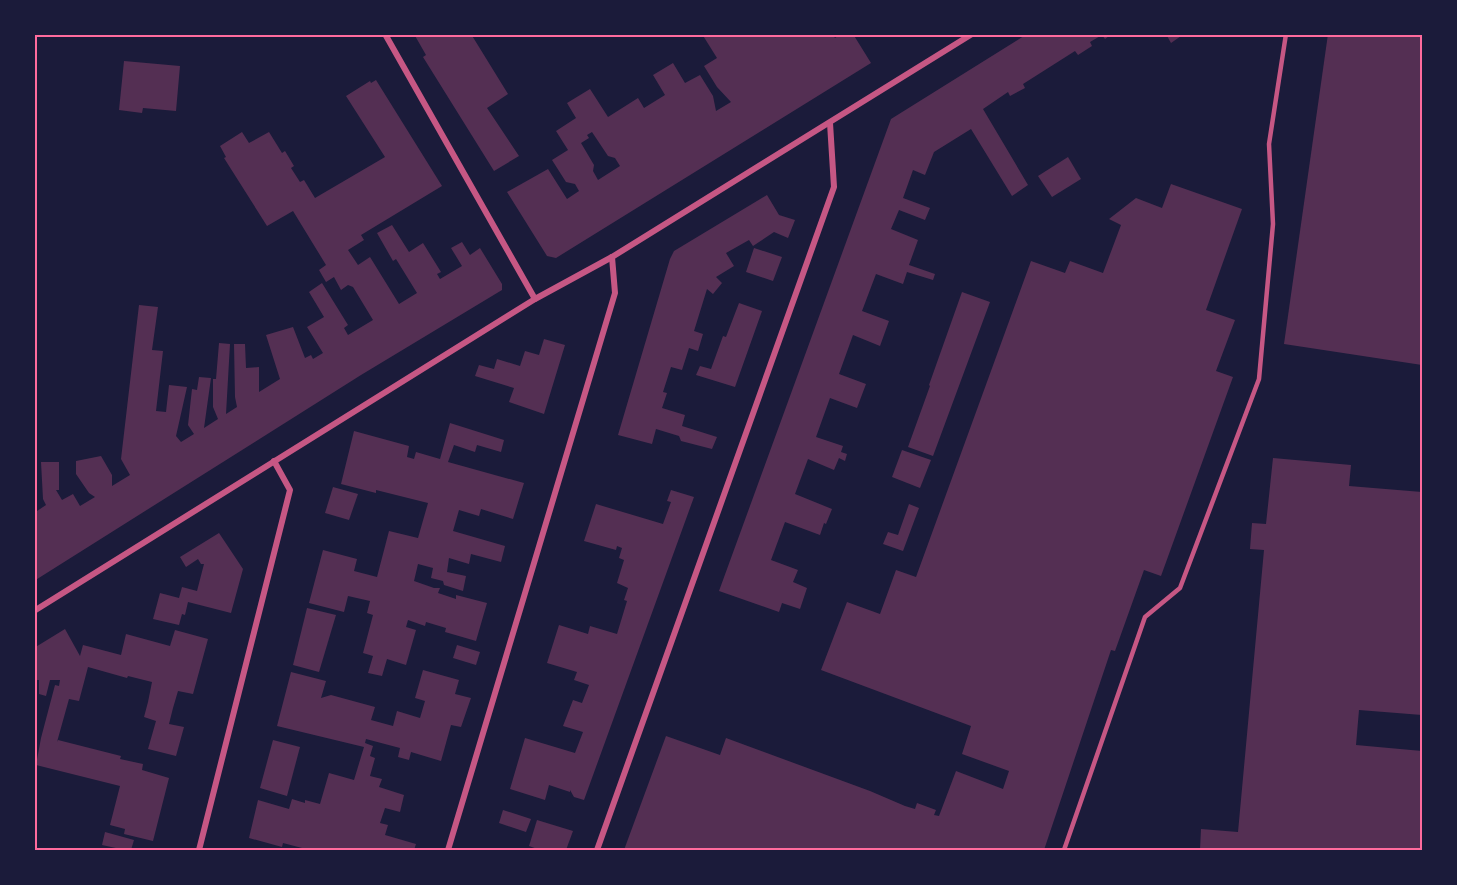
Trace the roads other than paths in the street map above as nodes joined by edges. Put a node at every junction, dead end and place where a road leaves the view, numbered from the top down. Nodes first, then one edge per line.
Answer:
1 (385, 34) edge
2 (972, 34) edge
3 (1286, 34) edge
4 (830, 123) junction
5 (612, 257) junction
6 (535, 299) junction
7 (274, 461) junction
8 (34, 611) edge
9 (198, 850) edge
10 (448, 850) edge
11 (597, 850) edge
12 (1064, 850) edge

1 - 6 street
2 - 4 street
3 - 12 lane
4 - 5 street
4 - 11 street
5 - 6 street
5 - 10 street
6 - 7 street
7 - 8 street
7 - 9 street

